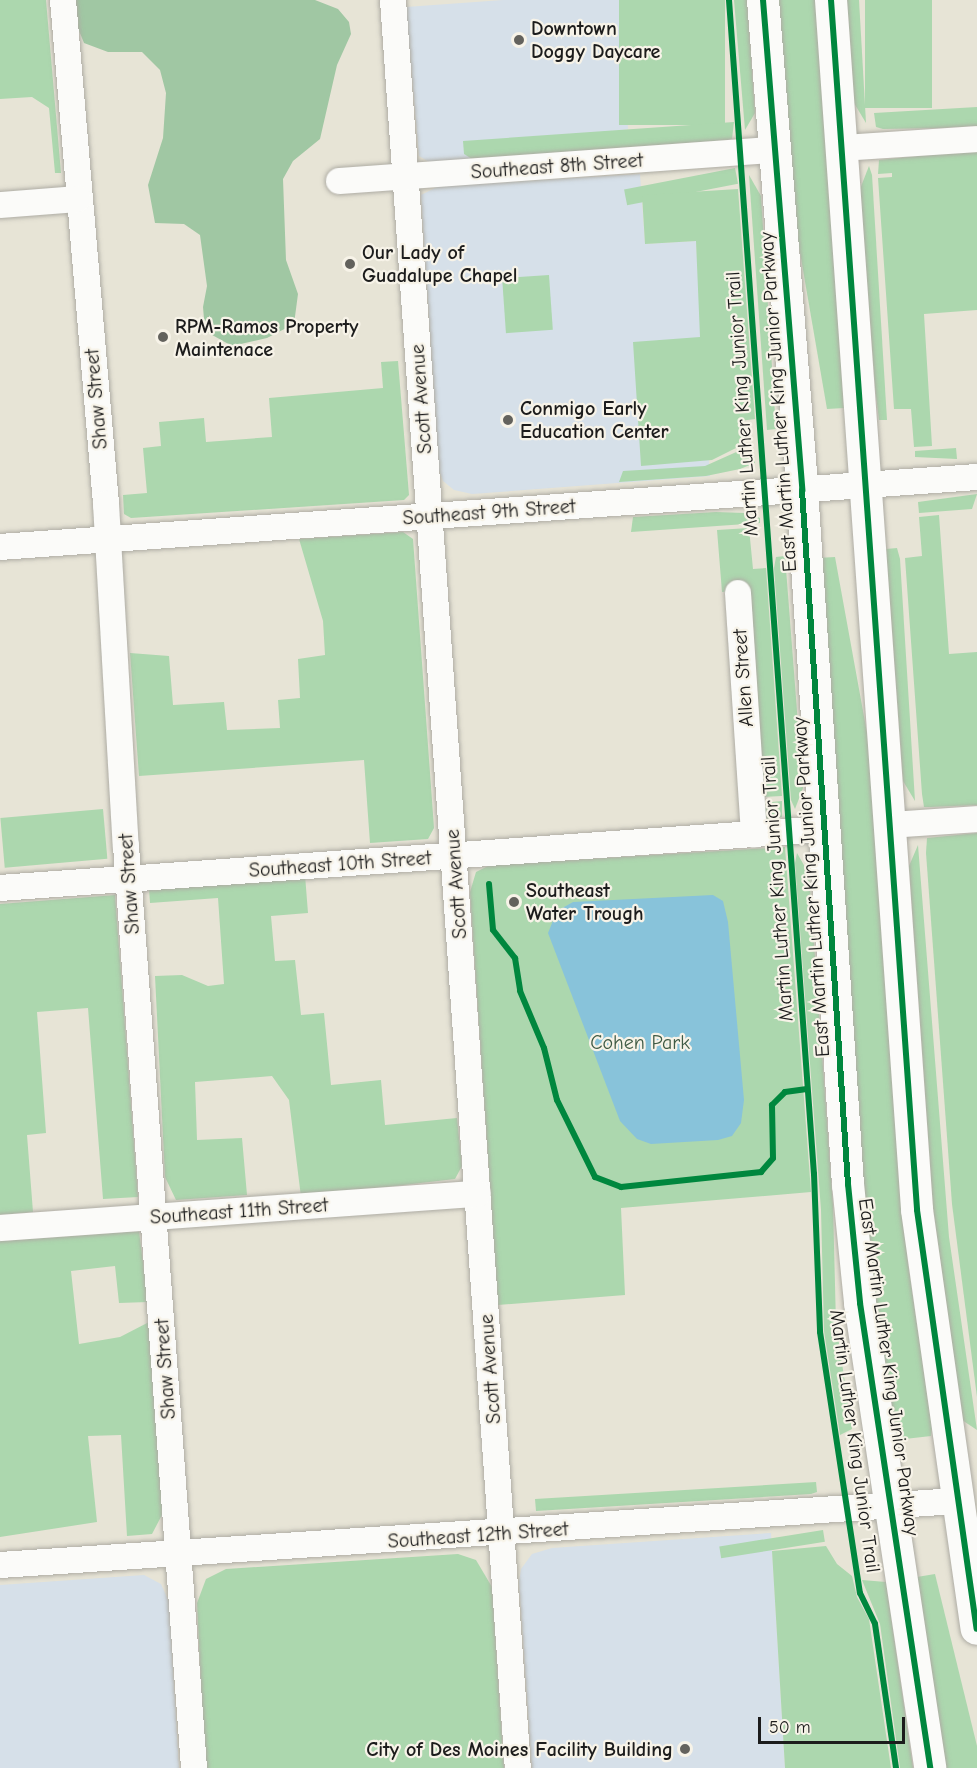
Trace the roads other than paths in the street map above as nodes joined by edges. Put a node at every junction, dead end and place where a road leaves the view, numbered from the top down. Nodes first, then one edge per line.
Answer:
1 (63, 0) edge
2 (393, 0) edge
3 (764, 0) edge
4 (831, 0) edge
5 (977, 139) edge
6 (842, 148) junction
7 (775, 150) junction
8 (405, 176) junction
9 (339, 181) dead end
10 (78, 199) junction
11 (0, 205) edge
12 (977, 477) edge
13 (865, 485) junction
14 (802, 490) junction
15 (430, 517) junction
16 (108, 539) junction
17 (0, 547) edge
18 (738, 593) dead end
19 (977, 819) edge
20 (890, 825) junction
21 (823, 829) junction
22 (754, 834) junction
23 (454, 856) junction
24 (129, 880) junction
25 (0, 888) edge
26 (478, 1194) junction
27 (154, 1217) junction
28 (0, 1228) edge
29 (956, 1501) junction
30 (892, 1507) junction
31 (502, 1533) junction
32 (179, 1554) junction
33 (0, 1565) edge
34 (977, 1629) edge
35 (194, 1768) edge
36 (518, 1768) edge
37 (930, 1768) edge

1 - 10 street, Shaw Street
2 - 8 street, Scott Avenue
3 - 7 main road, East Martin Luther King Junior Parkway
4 - 6 main road
5 - 6 street
6 - 13 main road
7 - 8 street, Southeast 8th Street
7 - 14 main road, East Martin Luther King Junior Parkway
8 - 9 street, Southeast 8th Street
8 - 15 street, Scott Avenue
10 - 11 street
10 - 16 street, Shaw Street
12 - 13 street, Southeast 9th Street
13 - 14 street, Southeast 9th Street
13 - 20 main road
14 - 15 street, Southeast 9th Street
14 - 21 main road, East Martin Luther King Junior Parkway
15 - 16 street, Southeast 9th Street
15 - 23 street, Scott Avenue
16 - 17 street, Southeast 9th Street
16 - 24 street, Shaw Street
18 - 22 street, Allen Street
19 - 20 street
20 - 29 main road
21 - 22 street, Southeast 10th Street
21 - 30 main road, East Martin Luther King Junior Parkway
22 - 23 street, Southeast 10th Street
23 - 24 street, Southeast 10th Street
23 - 26 street, Scott Avenue
24 - 25 street, Southeast 10th Street
24 - 27 street, Shaw Street
26 - 27 street, Southeast 11th Street
26 - 31 street, Scott Avenue
27 - 28 street, Southeast 11th Street
27 - 32 street, Shaw Street
29 - 30 street, Southeast 12th Street
29 - 34 main road
30 - 31 street, Southeast 12th Street
30 - 37 main road, East Martin Luther King Junior Parkway
31 - 32 street, Southeast 12th Street
31 - 36 street, Scott Avenue
32 - 33 street, Southeast 12th Street
32 - 35 street, Shaw Street

